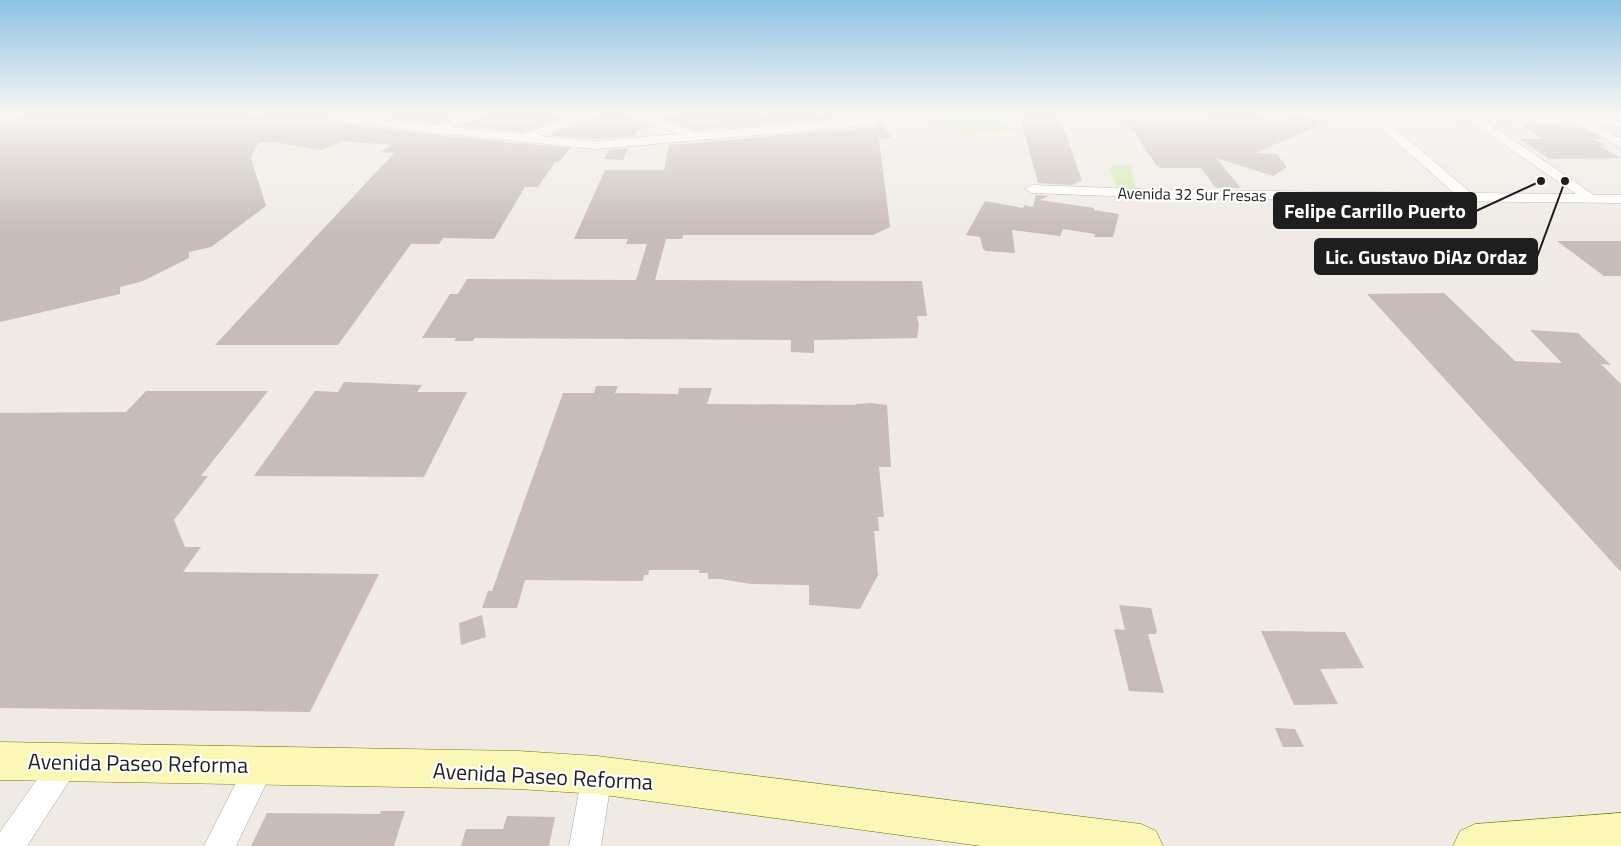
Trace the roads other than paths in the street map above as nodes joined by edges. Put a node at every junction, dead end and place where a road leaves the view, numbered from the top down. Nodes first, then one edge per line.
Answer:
1 (1416, 152) edge
2 (1523, 152) edge
3 (1032, 189) dead end
4 (1467, 197) junction
5 (1590, 198) junction
6 (1621, 199) edge
7 (0, 761) edge
8 (67, 761) junction
9 (260, 765) junction
10 (597, 774) junction
11 (1621, 834) edge
12 (9, 846) edge
13 (220, 846) edge
14 (585, 846) edge
15 (1141, 846) edge
16 (1475, 846) edge

1 - 4 street
2 - 5 street
3 - 4 street, Avenida 32 Sur Fresas
4 - 5 street, Avenida 32 Sur Fresas
5 - 6 street, Avenida 32 Sur Fresas
7 - 8 main road, Avenida Paseo Reforma
8 - 9 main road, Avenida Paseo Reforma
8 - 12 street
9 - 10 main road, Avenida Paseo Reforma
9 - 13 street
10 - 14 street
10 - 15 main road, Avenida Paseo Reforma
11 - 16 main road

